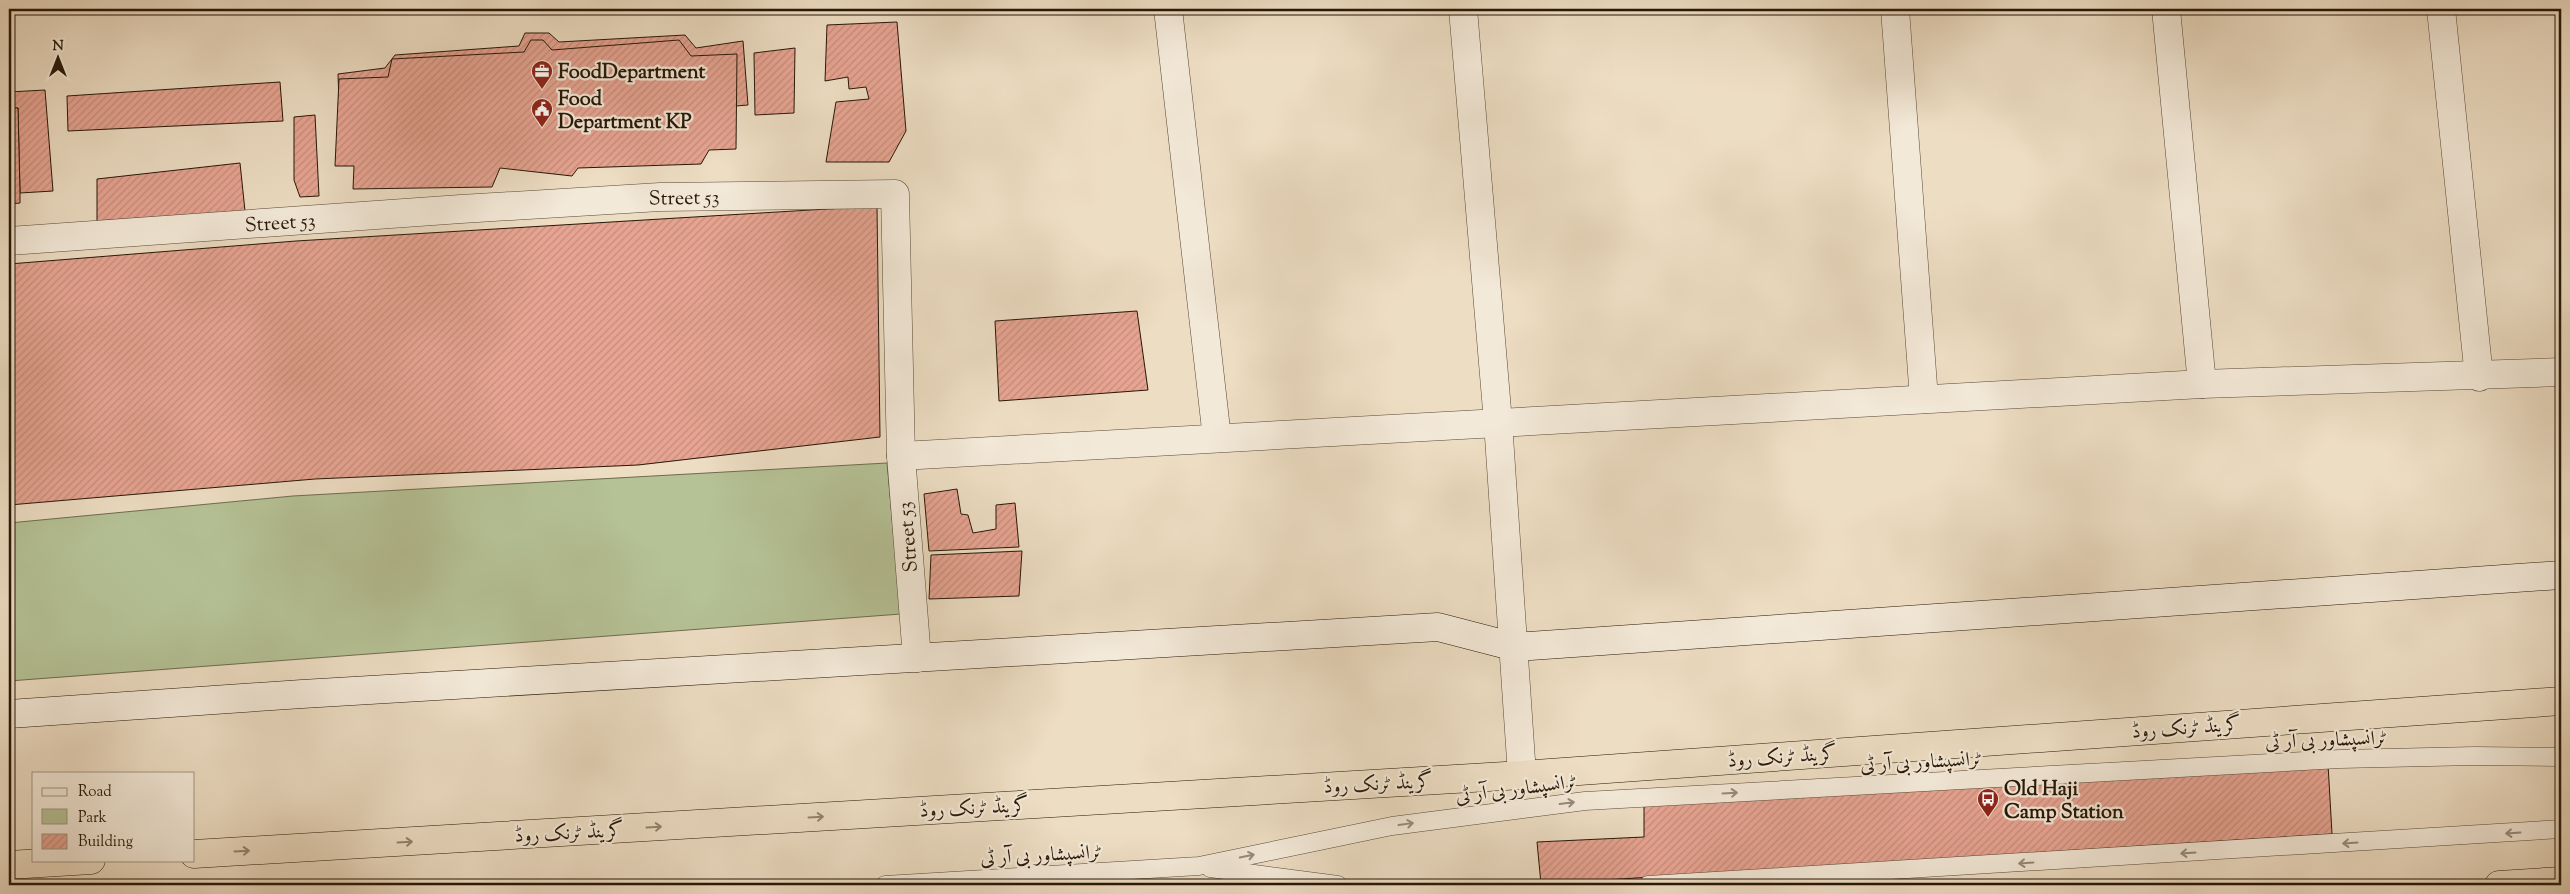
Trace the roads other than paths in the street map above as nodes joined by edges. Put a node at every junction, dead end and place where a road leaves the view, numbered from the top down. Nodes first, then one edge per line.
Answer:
1 (1168, 9) edge
2 (1463, 9) edge
3 (1894, 9) edge
4 (2166, 9) edge
5 (2441, 9) edge
6 (9, 241) edge
7 (2561, 372) edge
8 (2479, 376) junction
9 (2202, 384) junction
10 (1924, 399) junction
11 (1498, 422) junction
12 (1217, 438) junction
13 (901, 456) junction
14 (2561, 575) edge
15 (1514, 647) junction
16 (917, 658) junction
17 (2561, 701) edge
18 (9, 714) edge
19 (2561, 757) edge
20 (1522, 775) junction
21 (2561, 829) edge
22 (195, 854) edge
23 (59, 862) edge
24 (9, 865) edge
25 (1199, 866) junction
26 (2561, 881) edge
27 (885, 885) edge
28 (1338, 885) edge
29 (1648, 885) edge
30 (2499, 885) edge

1 - 12 street
2 - 11 street
3 - 10 street
4 - 9 street
5 - 8 street
6 - 13 street, Street 53
7 - 8 street
8 - 9 street
9 - 10 street
10 - 11 street
11 - 12 street
11 - 15 street
12 - 13 street
13 - 16 street, Street 53
14 - 15 street
15 - 16 street
15 - 20 street
16 - 18 street
17 - 20 highway, گرینڈ ٹرنک روڈ
25 -> 19 lane, ٹرانسپشاور بی آر ٹی
22 -> 20 highway, گرینڈ ٹرنک روڈ
21 -> 29 lane
23 - 24 highway
25 - 27 lane, ٹرانسپشاور بی آر ٹی
25 - 28 lane, ٹرانسپشاور بی آر ٹی
26 - 30 highway

